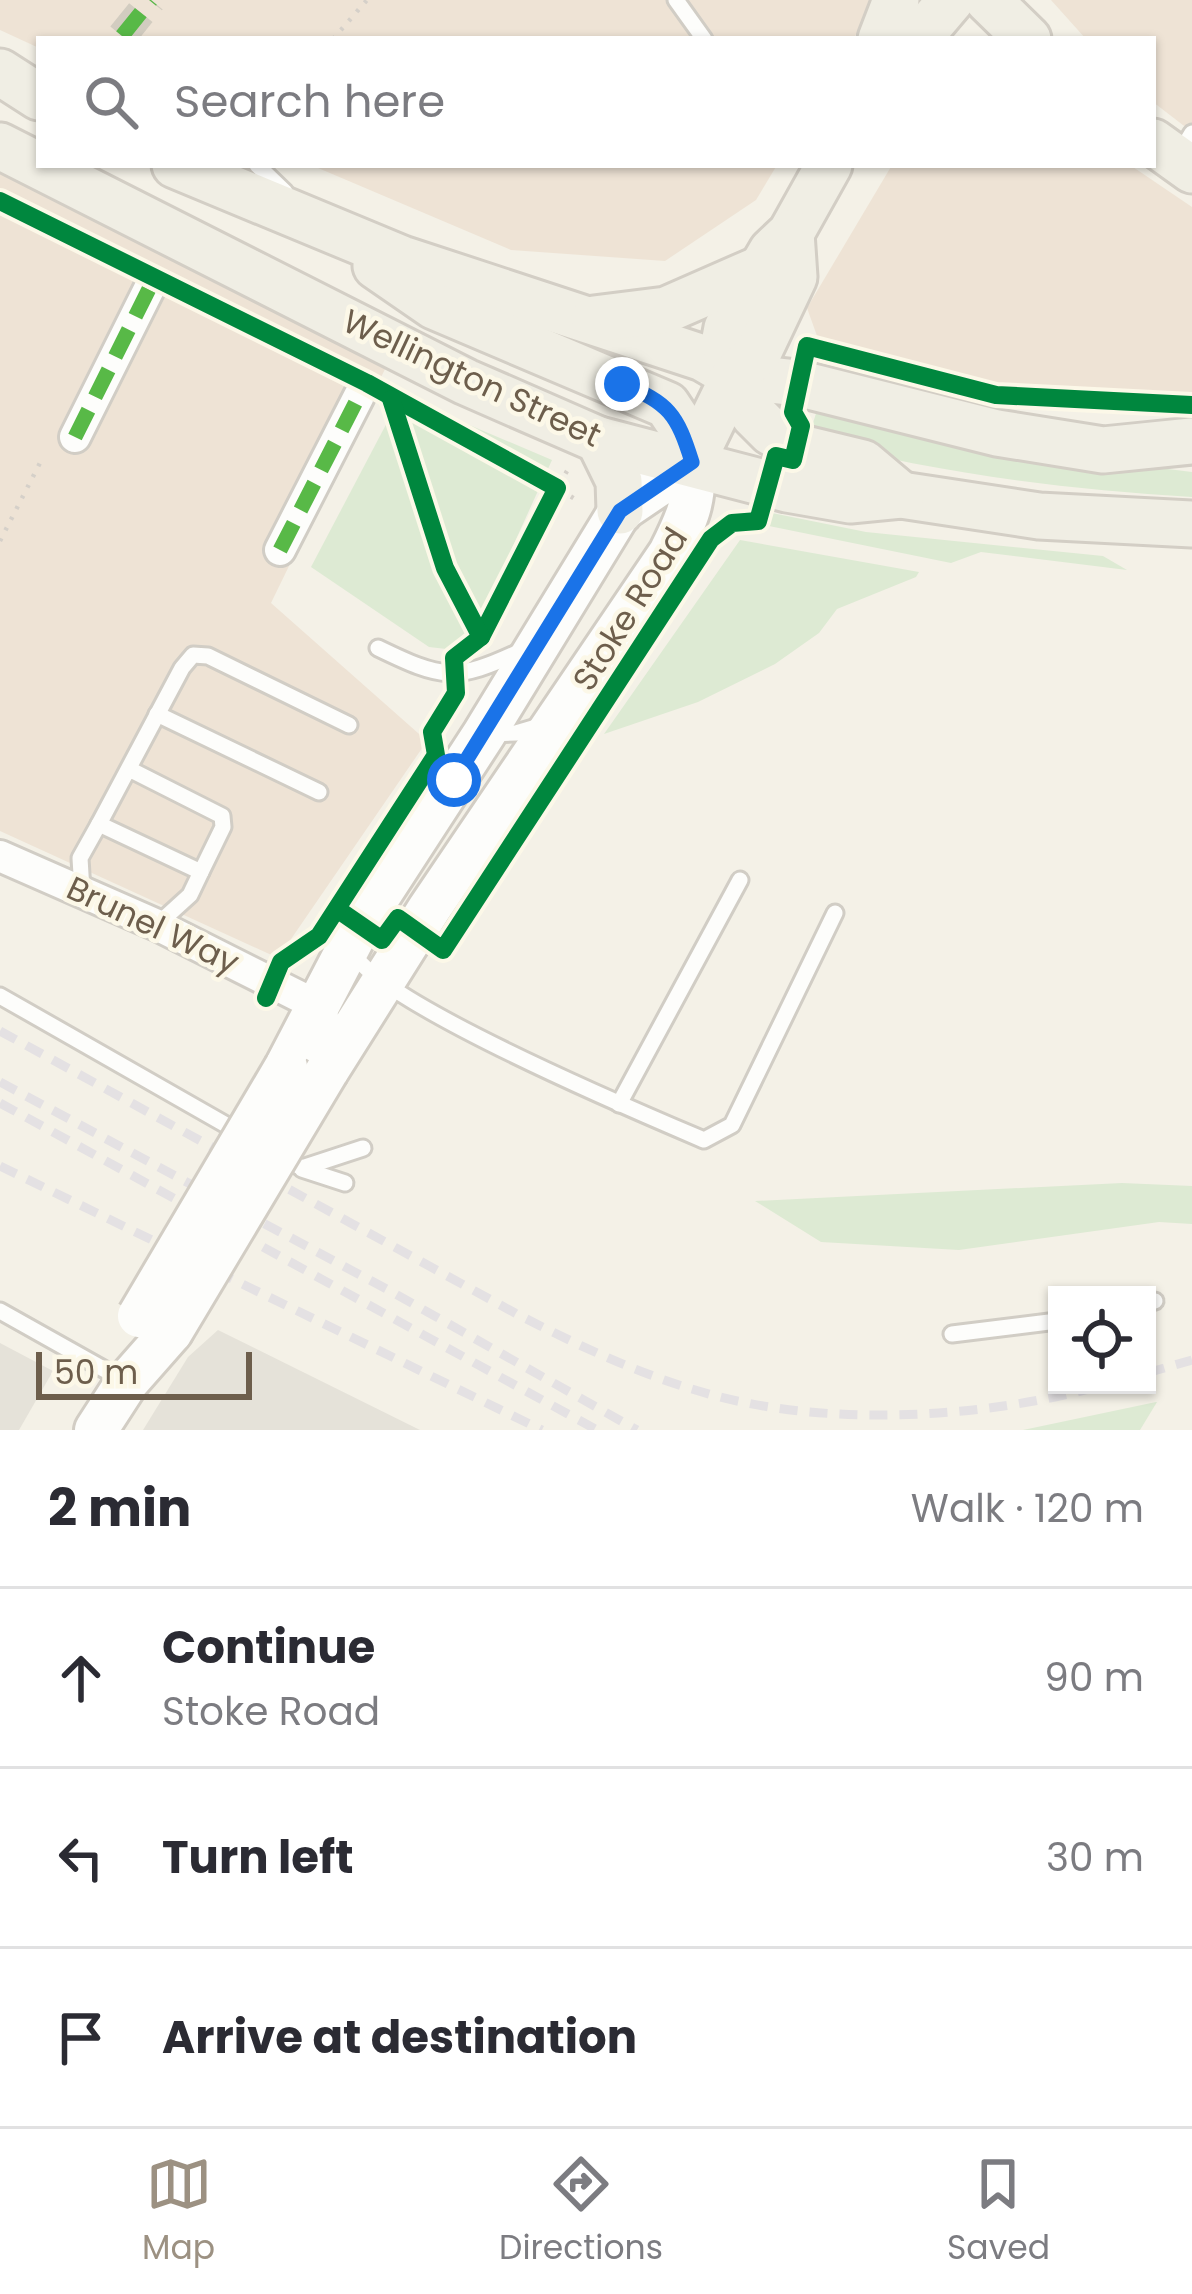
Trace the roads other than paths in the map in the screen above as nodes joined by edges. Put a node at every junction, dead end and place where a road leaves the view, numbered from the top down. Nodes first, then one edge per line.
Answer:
1 (676, 0) edge
2 (896, 0) edge
3 (951, 0) edge
4 (988, 0) edge
5 (702, 36) edge
6 (882, 36) edge
7 (921, 36) edge
8 (1025, 36) edge
9 (0, 71) edge
10 (36, 79) edge
11 (36, 95) edge
12 (0, 146) edge
13 (36, 164) edge
14 (43, 168) edge
15 (182, 168) edge
16 (260, 168) edge
17 (827, 168) edge
18 (320, 226) junction
19 (790, 233) junction
20 (762, 268) junction
21 (151, 285) dead end
22 (580, 320) junction
23 (734, 376) junction
24 (359, 396) dead end
25 (75, 437) dead end
26 (1192, 441) edge
27 (1103, 450) junction
28 (692, 462) junction
29 (1192, 463) edge
30 (574, 466) junction
31 (901, 495) junction
32 (620, 511) junction
33 (1192, 524) edge
34 (280, 550) dead end
35 (541, 641) junction
36 (378, 648) dead end
37 (566, 711) junction
38 (157, 714) junction
39 (349, 725) dead end
40 (484, 734) junction
41 (129, 769) junction
42 (319, 792) dead end
43 (99, 824) junction
44 (0, 856) edge
45 (201, 872) junction
46 (740, 880) dead end
47 (82, 891) junction
48 (836, 913) dead end
49 (157, 925) junction
50 (350, 947) junction
51 (385, 981) junction
52 (0, 995) edge
53 (320, 1007) junction
54 (316, 1065) junction
55 (619, 1104) junction
56 (363, 1148) dead end
57 (302, 1168) junction
58 (345, 1183) dead end
59 (0, 1311) edge
60 (1048, 1322) edge
61 (952, 1334) dead end
62 (127, 1382) junction
63 (96, 1430) edge

1 - 5 lane
2 - 6 main road
3 - 7 main road
4 - 8 main road
9 - 10 lane
9 - 11 main road
12 - 13 main road, Wellington Street
14 - 30 main road, Wellington Street
15 - 18 main road
16 - 18 lane
17 - 19 main road
18 - 22 main road
18 - 28 main road
19 - 20 main road
19 - 23 main road
20 - 22 main road
20 - 23 main road
21 - 25 street
22 - 23 main road
23 - 27 main road
23 - 28 main road
23 - 31 main road
24 - 34 street
26 - 27 main road
27 - 29 main road
28 - 30 main road, Wellington Street
28 - 31 main road, Wellington Street
28 - 32 main road, Stoke Road
28 - 37 main road, Stoke Road
30 - 32 main road
31 - 33 main road, Wellington Street
32 - 35 main road, Stoke Road
35 - 36 lane
35 - 40 main road, Stoke Road
37 - 40 lane
37 - 51 main road, Stoke Road
38 - 39 lane
38 - 41 lane
38 - 42 lane
40 - 50 main road, Stoke Road
41 - 43 lane
41 - 45 lane
43 - 45 lane
43 - 47 lane
44 - 47 street, Brunel Way
45 - 49 lane
46 - 55 lane
47 - 49 street, Brunel Way
48 - 55 lane
49 - 53 street, Brunel Way
50 - 51 lane
50 - 53 main road, Stoke Road
51 - 54 main road, Stoke Road
51 - 55 lane
52 - 57 lane
53 - 54 main road, Stoke Road
54 - 62 main road, Stoke Road, bridge
56 - 57 lane
57 - 58 lane
59 - 62 lane
60 - 61 lane
62 - 63 main road, Stoke Road

